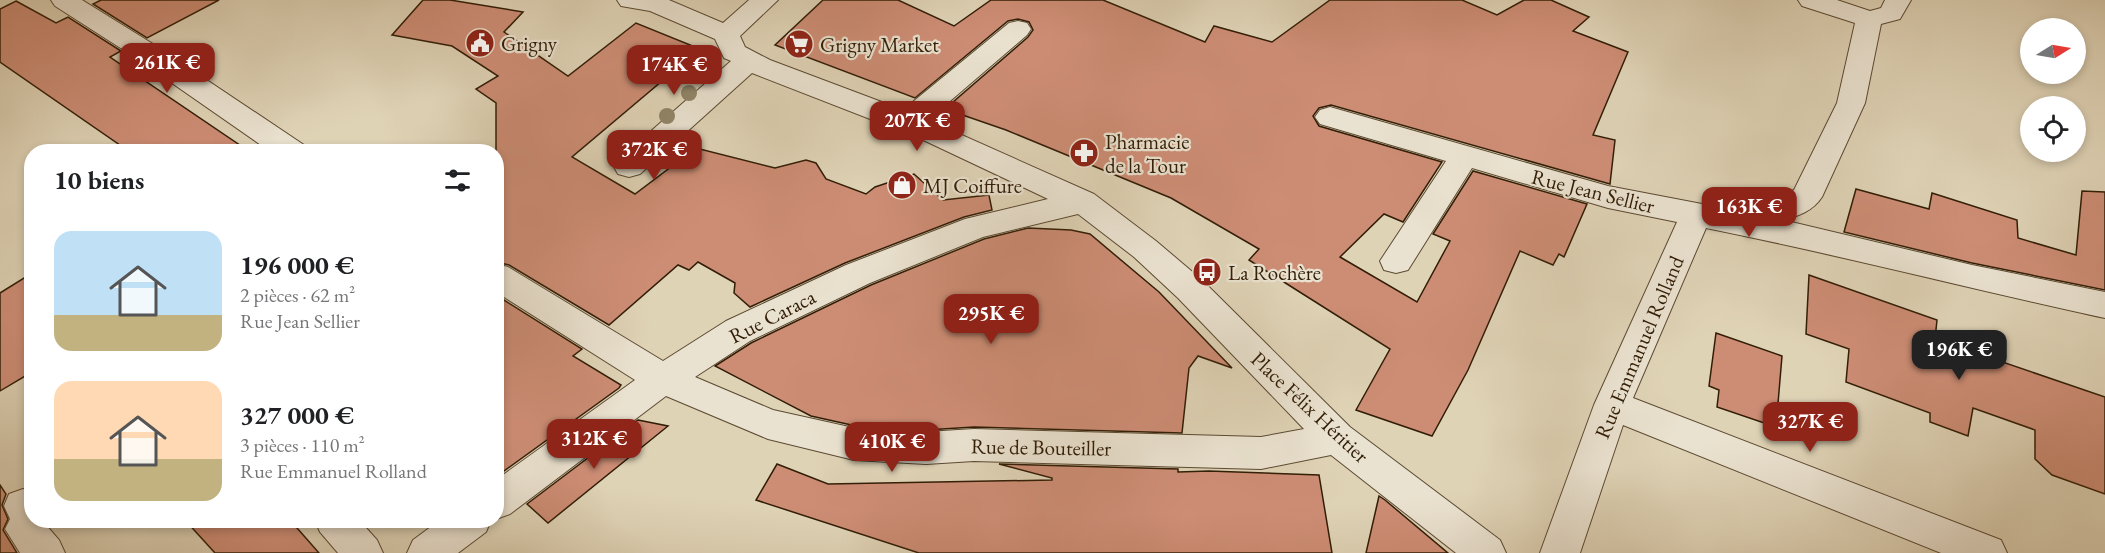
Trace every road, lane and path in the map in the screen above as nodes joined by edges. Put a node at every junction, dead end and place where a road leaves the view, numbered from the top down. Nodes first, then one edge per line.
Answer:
1 (63, 0) edge
2 (630, 0) edge
3 (765, 0) edge
4 (1811, 0) edge
5 (1898, 0) edge
6 (1869, 19) junction
7 (1018, 29) dead end
8 (726, 34) junction
9 (749, 60) junction
10 (1330, 117) dead end
11 (907, 122) junction
12 (281, 144) edge
13 (1464, 156) junction
14 (629, 166) dead end
15 (1083, 202) junction
16 (1695, 216) junction
17 (1396, 261) dead end
18 (504, 281) edge
19 (2101, 304) edge
20 (663, 379) junction
21 (1612, 405) junction
22 (1337, 438) junction
23 (504, 496) edge
24 (26, 528) edge
25 (341, 528) edge
26 (461, 528) edge
27 (45, 553) edge
28 (363, 553) edge
29 (427, 553) edge
30 (1486, 553) edge
31 (1560, 553) edge
32 (1987, 553) edge

1 - 12 street
2 - 8 street
3 - 8 street
4 - 6 street
5 - 6 street
6 - 16 street
7 - 11 street
8 - 9 street
9 - 11 street, Place Félix Héritier
9 - 14 street
10 - 13 street, Rue Jean Sellier
11 - 15 street, Place Félix Héritier
13 - 16 street, Rue Jean Sellier
13 - 17 street
15 - 20 street, Rue Caraca
15 - 22 street, Place Félix Héritier
16 - 19 street, Rue Jean Sellier
16 - 21 street, Rue Emmanuel Rolland
18 - 20 street, Rue de Bouteiller
20 - 22 street, Rue de Bouteiller
20 - 23 street, Rue Caraca
21 - 31 street, Rue Emmanuel Rolland
21 - 32 street
22 - 30 street, Place Félix Héritier
24 - 27 street
25 - 28 street
26 - 29 street

